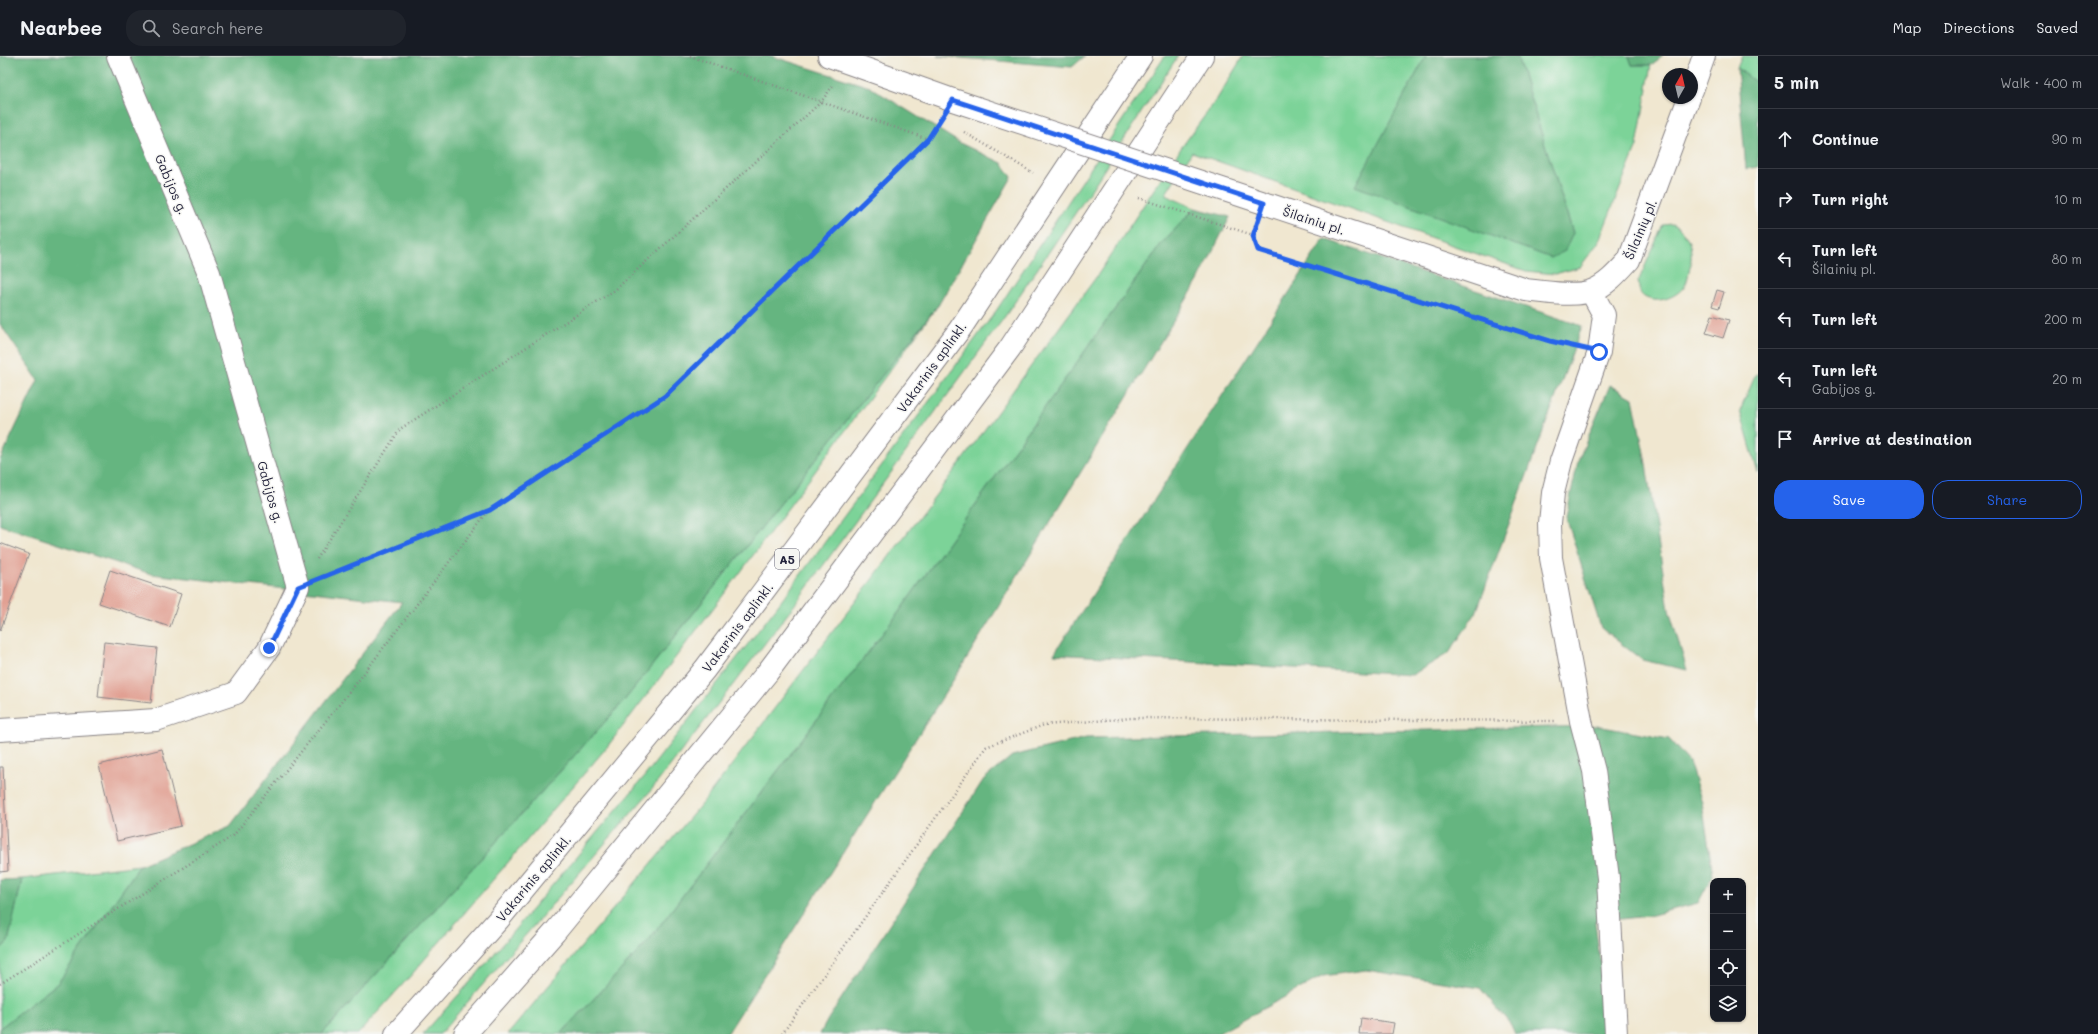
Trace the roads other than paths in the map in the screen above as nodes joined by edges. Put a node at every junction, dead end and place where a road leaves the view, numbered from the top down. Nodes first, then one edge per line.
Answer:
1 (118, 56) edge
2 (829, 56) edge
3 (1141, 56) edge
4 (1202, 56) edge
5 (1704, 56) edge
6 (1698, 73) edge
7 (1687, 104) edge
8 (1591, 291) junction
9 (0, 730) edge
10 (396, 1034) edge
11 (465, 1034) edge
12 (1616, 1034) edge

1 - 9 main road, Gabijos g.
2 - 8 main road, Šilainių pl., bridge
3 - 10 main road, Vakarinis aplinkl. / A5
4 - 11 main road
5 - 6 main road
7 - 8 main road, Šilainių pl.
8 - 12 main road

